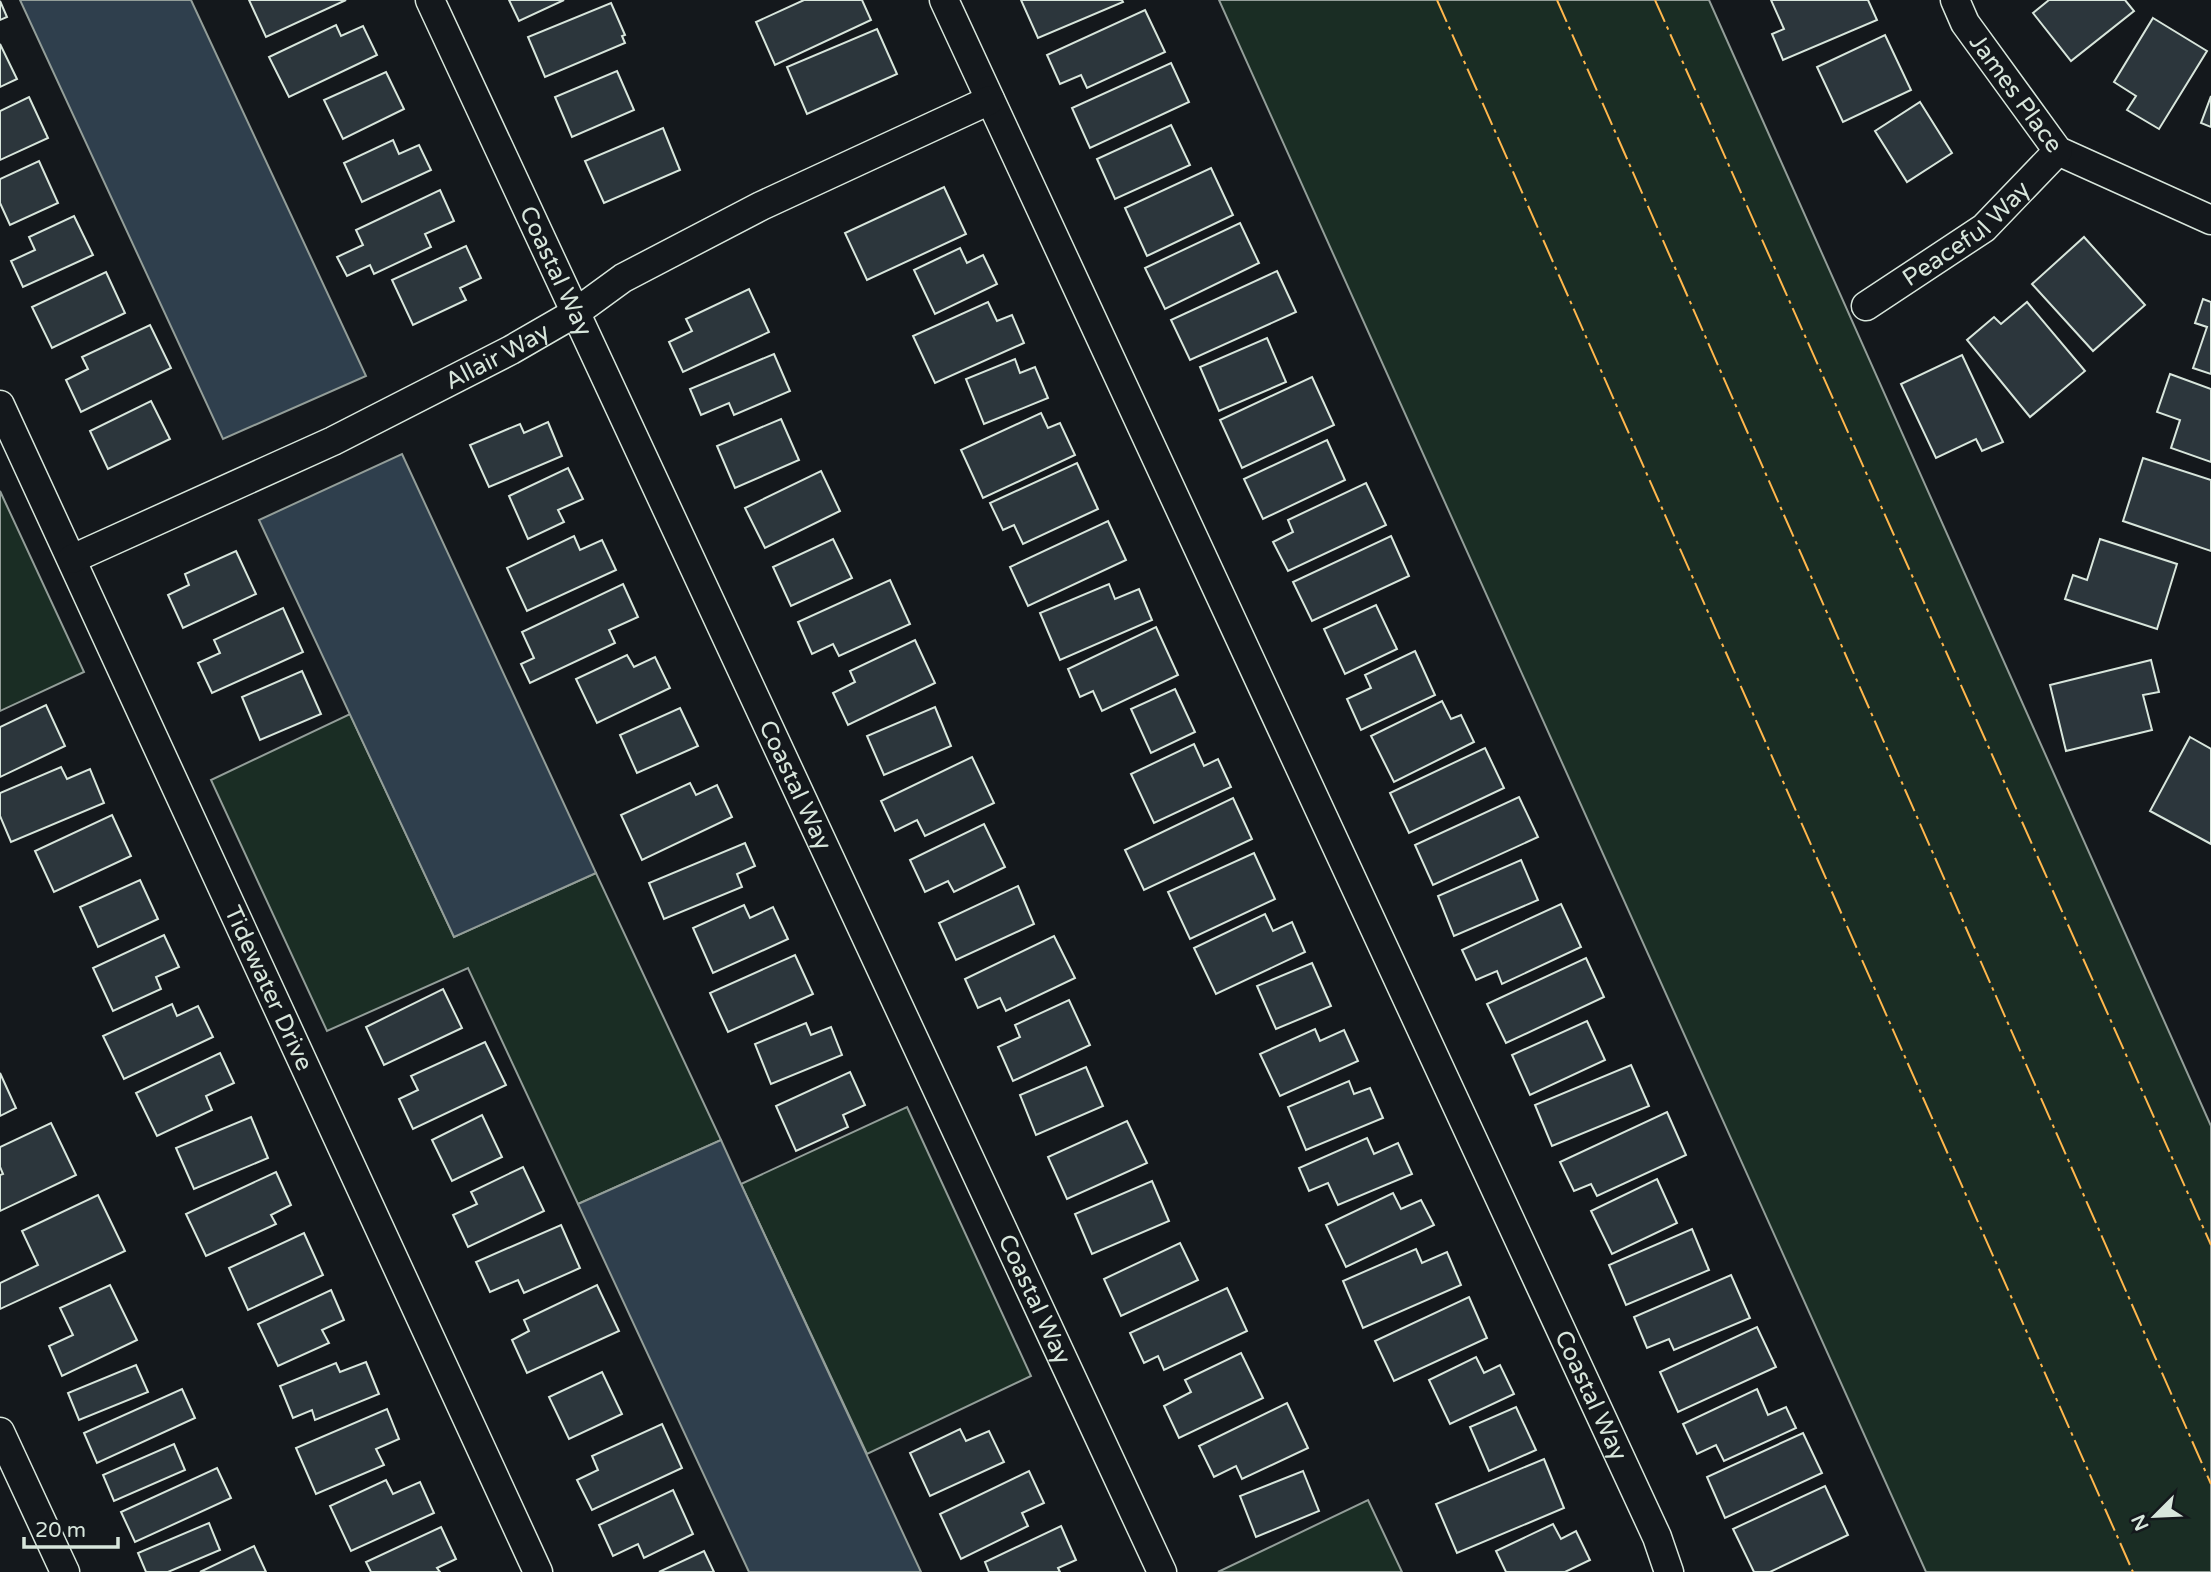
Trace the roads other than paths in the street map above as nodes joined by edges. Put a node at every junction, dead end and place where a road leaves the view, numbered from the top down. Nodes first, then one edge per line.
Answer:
1 (430, 0) edge
2 (944, 0) edge
3 (1955, 0) edge
4 (990, 100) junction
5 (2058, 151) junction
6 (2211, 220) edge
7 (1866, 306) dead end
8 (575, 313) junction
9 (0, 404) edge
10 (72, 559) junction
11 (0, 1432) edge
12 (65, 1572) edge
13 (538, 1572) edge
14 (1162, 1572) edge
15 (1669, 1572) edge

1 - 8 street, Coastal Way
2 - 4 street, Coastal Way
3 - 5 street, James Place
4 - 8 street, Allair Way
4 - 15 street, Coastal Way
5 - 6 street, James Place
5 - 7 street, Peaceful Way
8 - 10 street, Allair Way
8 - 14 street, Coastal Way
9 - 10 street, Tidewater Drive
10 - 13 street, Tidewater Drive
11 - 12 street

